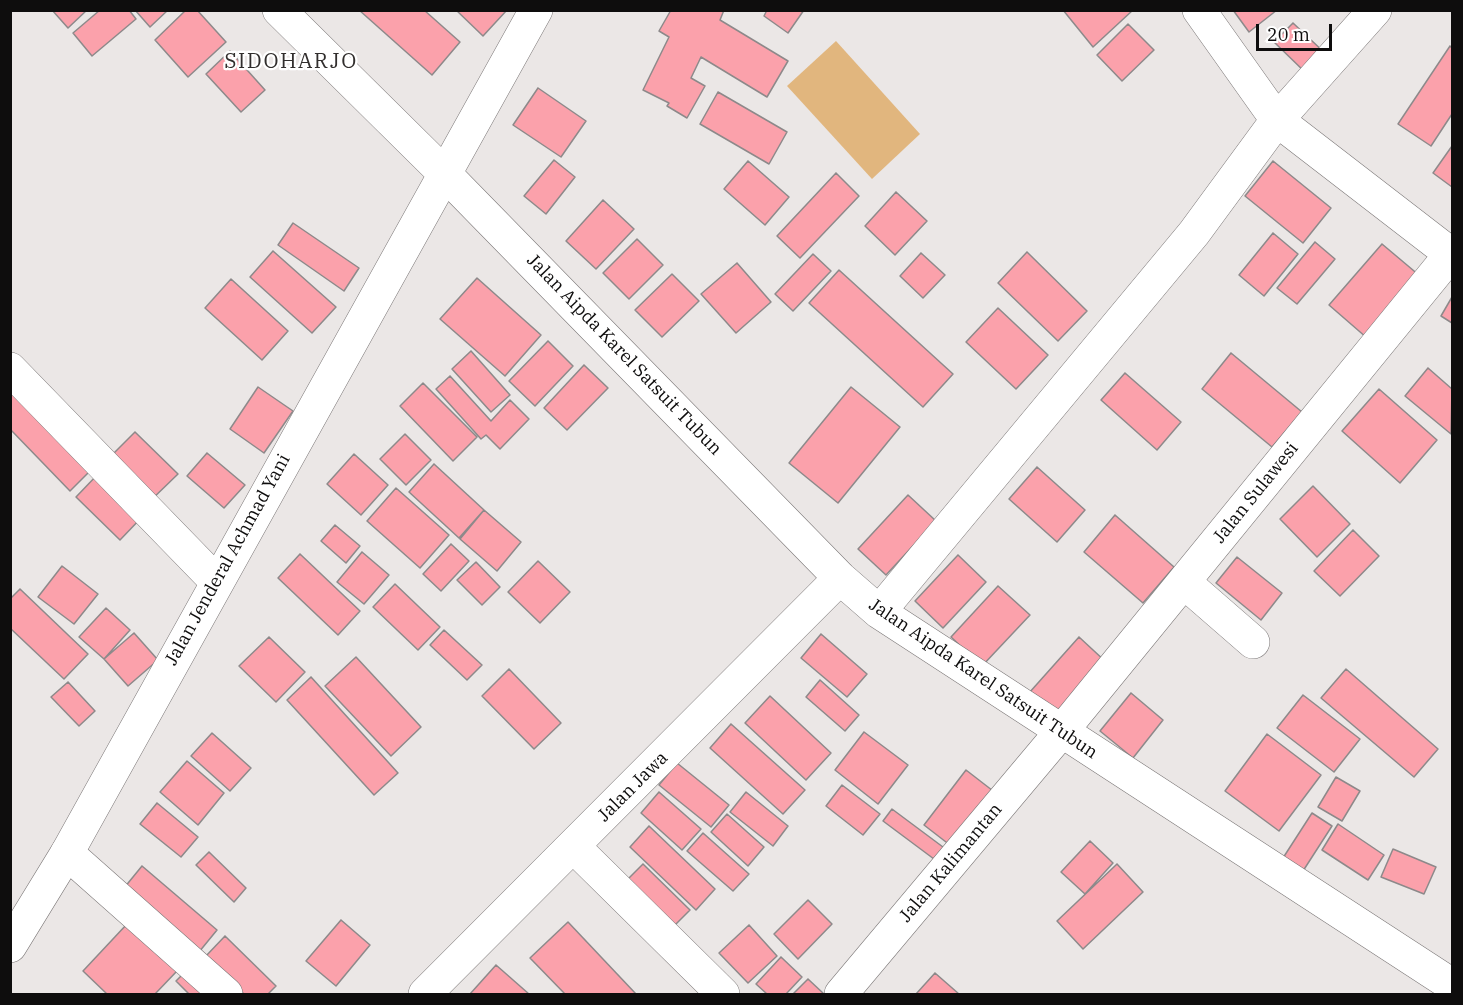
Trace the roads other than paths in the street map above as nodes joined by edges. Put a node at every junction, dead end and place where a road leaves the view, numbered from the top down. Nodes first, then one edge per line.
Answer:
1 (279, 10) edge
2 (536, 10) edge
3 (1199, 10) edge
4 (1376, 10) edge
5 (1277, 120) junction
6 (445, 174) junction
7 (1451, 255) edge
8 (10, 369) edge
9 (840, 578) junction
10 (216, 581) junction
11 (1184, 582) junction
12 (879, 612) junction
13 (1253, 642) dead end
14 (1061, 732) junction
15 (573, 846) junction
16 (67, 853) junction
17 (10, 946) edge
18 (1452, 985) edge
19 (226, 994) edge
20 (425, 994) edge
21 (723, 994) edge
22 (841, 994) edge

1 - 6 street, Jalan Aipda Karel Satsuit Tubun
2 - 6 street, Jalan Jenderal Achmad Yani
3 - 5 street
4 - 5 street
5 - 7 street
5 - 12 street
6 - 9 street, Jalan Aipda Karel Satsuit Tubun
6 - 10 street, Jalan Jenderal Achmad Yani
7 - 11 street, Jalan Sulawesi
8 - 10 street
9 - 12 street, Jalan Aipda Karel Satsuit Tubun
9 - 15 street, Jalan Jawa
10 - 16 street, Jalan Jenderal Achmad Yani
11 - 13 street
11 - 14 street, Jalan Sulawesi
12 - 14 street, Jalan Aipda Karel Satsuit Tubun
14 - 18 street, Jalan Aipda Karel Satsuit Tubun
14 - 22 street, Jalan Kalimantan
15 - 20 street, Jalan Jawa
15 - 21 street
16 - 17 street, Jalan Jenderal Achmad Yani
16 - 19 street

